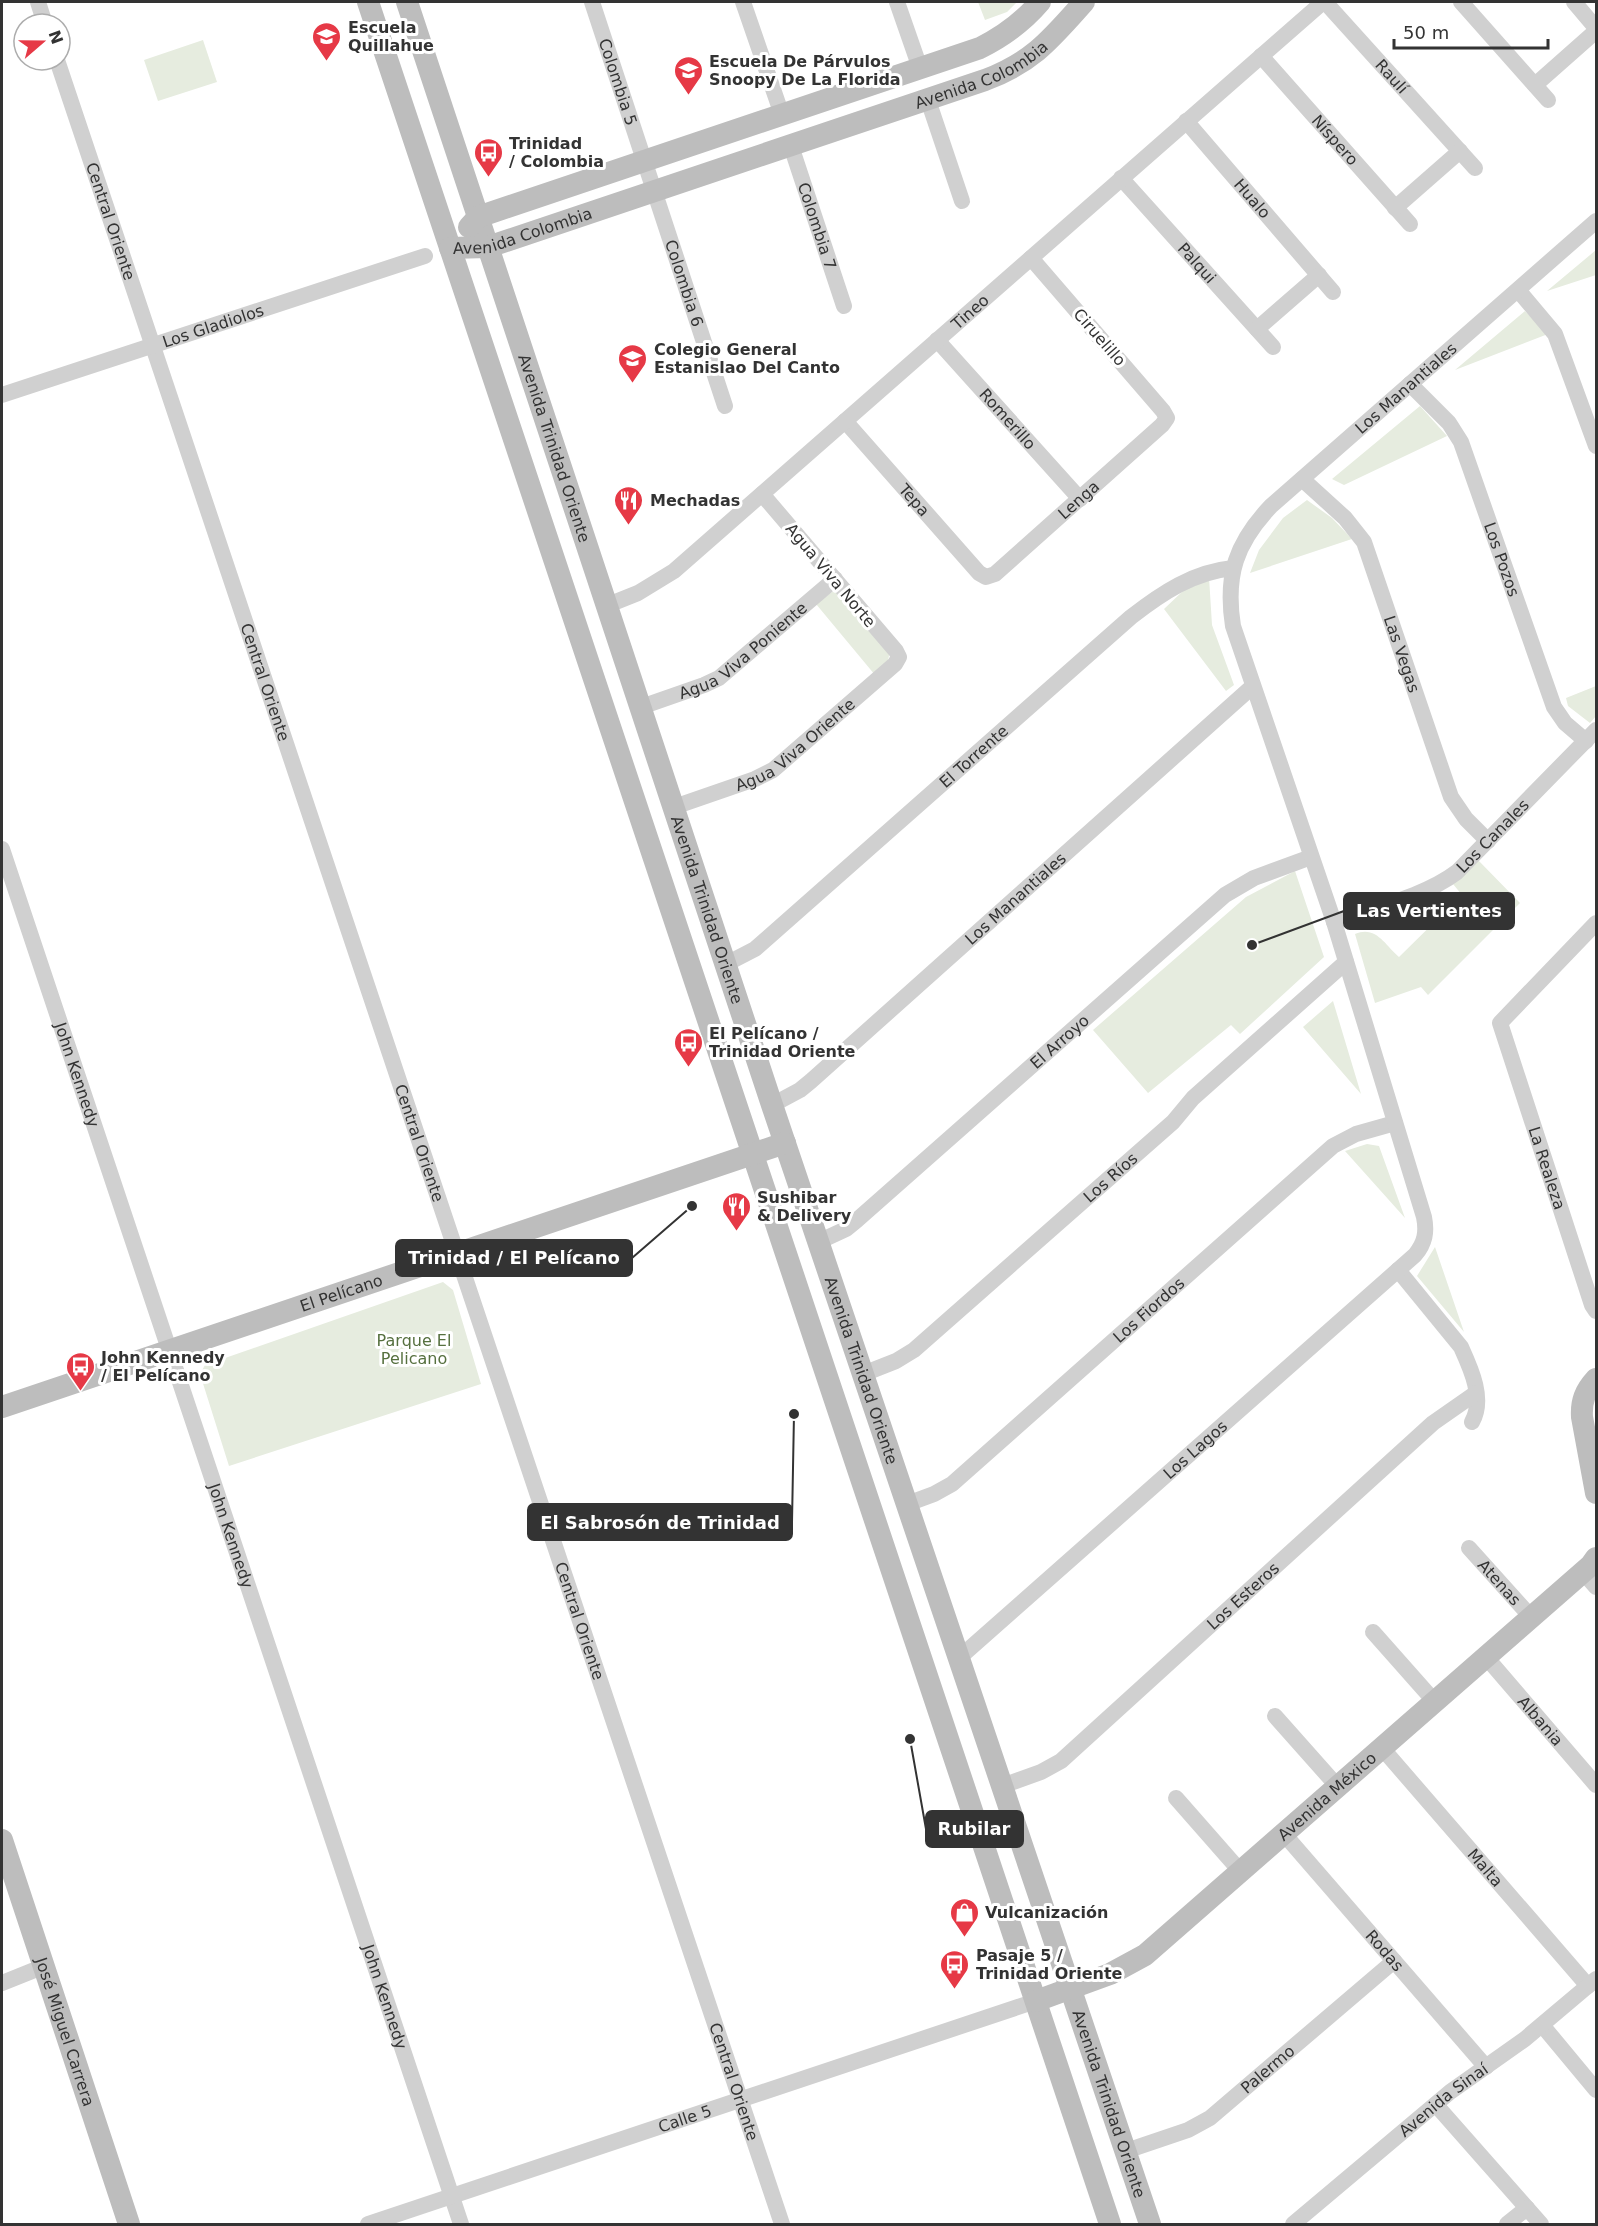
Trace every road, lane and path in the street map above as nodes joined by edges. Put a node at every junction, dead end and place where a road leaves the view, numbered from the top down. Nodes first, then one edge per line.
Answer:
1 (368, 2) edge
2 (406, 2) edge
3 (592, 2) edge
4 (743, 2) edge
5 (897, 2) edge
6 (1040, 2) edge
7 (1084, 2) edge
8 (1324, 2) edge
9 (1461, 2) edge
10 (1574, 2) edge
11 (1596, 29) edge
12 (1261, 56) junction
13 (920, 68) junction
14 (61, 72) edge
15 (1535, 85) junction
16 (928, 100) junction
17 (1548, 100) dead end
18 (782, 115) junction
19 (1186, 121) junction
20 (791, 146) junction
21 (1460, 151) junction
22 (644, 161) junction
23 (1475, 168) dead end
24 (1121, 178) junction
25 (655, 192) junction
26 (962, 201) dead end
27 (1395, 208) junction
28 (478, 217) junction
29 (1596, 221) edge
30 (1410, 224) dead end
31 (488, 247) junction
32 (450, 248) junction
33 (425, 256) dead end
34 (1031, 258) junction
35 (1319, 275) junction
36 (1518, 290) junction
37 (1333, 292) dead end
38 (844, 306) dead end
39 (1257, 329) junction
40 (937, 340) junction
41 (153, 345) junction
42 (1273, 347) dead end
43 (1410, 384) junction
44 (2, 395) edge
45 (725, 406) dead end
46 (1167, 418) joint
47 (844, 421) junction
48 (1596, 446) edge
49 (1302, 479) junction
50 (762, 494) junction
51 (1080, 498) junction
52 (1233, 568) junction
53 (986, 577) joint
54 (835, 579) junction
55 (608, 605) junction
56 (899, 657) joint
57 (1253, 686) junction
58 (641, 707) junction
59 (1591, 735) edge
60 (674, 807) junction
61 (1488, 841) junction
62 (2, 849) edge
63 (1311, 857) junction
64 (1334, 922) junction
65 (1596, 926) edge
66 (1346, 962) junction
67 (726, 964) junction
68 (772, 1105) junction
69 (1395, 1123) junction
70 (785, 1143) junction
71 (752, 1155) junction
72 (1426, 1236) joint
73 (818, 1242) junction
74 (457, 1254) junction
75 (1398, 1270) junction
76 (1596, 1311) edge
77 (169, 1351) junction
78 (863, 1374) junction
79 (1596, 1379) edge
80 (1476, 1393) junction
81 (2, 1407) edge
82 (1472, 1422) dead end
83 (1594, 1467) edge
84 (1596, 1493) edge
85 (907, 1504) junction
86 (1469, 1548) dead end
87 (1592, 1572) edge
88 (1531, 1617) junction
89 (1373, 1632) dead end
90 (1486, 1657) junction
91 (959, 1658) junction
92 (1435, 1702) junction
93 (1275, 1716) dead end
94 (1382, 1748) junction
95 (1596, 1785) edge
96 (1002, 1786) junction
97 (1338, 1787) junction
98 (1176, 1798) dead end
99 (1284, 1834) junction
100 (2, 1840) edge
101 (1241, 1872) junction
102 (1394, 1961) junction
103 (42, 1966) junction
104 (1592, 1982) edge
105 (2, 1983) edge
106 (1071, 1988) junction
107 (1036, 2001) junction
108 (1542, 2025) junction
109 (1486, 2067) junction
110 (1596, 2090) edge
111 (740, 2100) junction
112 (1436, 2105) junction
113 (1126, 2151) junction
114 (452, 2197) junction
115 (1527, 2208) junction
116 (129, 2224) edge
117 (368, 2224) edge
118 (461, 2224) edge
119 (782, 2224) edge
120 (1110, 2224) edge
121 (1150, 2224) edge
122 (1293, 2224) edge
123 (1507, 2224) edge
124 (1541, 2224) edge

1 - 32 main road, Avenida Trinidad Oriente
2 - 28 main road, Avenida Trinidad Oriente
3 - 22 street, Colombia 5
4 - 18 street
5 - 13 street
6 - 13 main road, Avenida Colombia
7 - 16 main road, Avenida Colombia
8 - 12 street, Tineo
8 - 21 street, Raulí
9 - 15 street
10 - 11 street
11 - 15 street
12 - 19 street, Tineo
12 - 27 street, Níspero
13 - 18 main road, Avenida Colombia
14 - 41 street, Central Oriente
15 - 17 street
16 - 20 main road, Avenida Colombia
16 - 26 street
18 - 22 main road, Avenida Colombia
19 - 24 street, Tineo
19 - 35 street, Hualo
20 - 25 main road, Avenida Colombia
20 - 38 street, Colombia 7
21 - 23 street, Raulí
21 - 27 street
22 - 25 street, Colombia 6
22 - 28 main road, Avenida Colombia
24 - 34 street, Tineo
24 - 39 street, Palqui
25 - 31 main road, Avenida Colombia
25 - 45 street, Colombia 6
27 - 30 street, Níspero
28 - 31 main road, Avenida Trinidad Oriente
28 - 32 main road, Avenida Colombia
29 - 36 street, Los Manantiales
31 - 32 main road, Avenida Colombia
31 - 55 main road, Avenida Trinidad Oriente
32 - 71 main road, Avenida Trinidad Oriente
33 - 41 street, Los Gladiolos
34 - 40 street, Tineo
34 - 46 street, Ciruelillo
35 - 37 street, Hualo
35 - 39 street
36 - 43 street, Los Manantiales
36 - 48 street
39 - 42 street, Palqui
40 - 47 street, Tineo
40 - 51 street, Romerillo
41 - 44 street, Los Gladiolos
41 - 74 street, Central Oriente
43 - 49 street, Los Manantiales
43 - 59 street, Los Pozos
46 - 51 street, Lenga
47 - 50 street, Tineo
47 - 53 street, Tepa
49 - 52 street, Los Manantiales
49 - 61 street, Las Vegas
50 - 54 street, Agua Viva Norte
50 - 55 street, Tineo
51 - 53 street, Lenga
52 - 57 street, Los Manantiales
52 - 67 street, El Torrente
54 - 56 street, Agua Viva Norte
54 - 58 street, Agua Viva Poniente
55 - 58 main road, Avenida Trinidad Oriente
56 - 60 street, Agua Viva Oriente
57 - 63 street, Los Manantiales
57 - 68 street, Los Manantiales
58 - 60 main road, Avenida Trinidad Oriente
59 - 61 street, Los Canales
60 - 67 main road, Avenida Trinidad Oriente
61 - 64 street, Los Canales
62 - 77 street, John Kennedy
63 - 64 street, Los Manantiales
63 - 73 street, El Arroyo
64 - 66 street, Los Manantiales
65 - 76 street, La Realeza
66 - 69 street, Los Manantiales
66 - 78 street, Los Ríos
67 - 68 main road, Avenida Trinidad Oriente
68 - 70 main road, Avenida Trinidad Oriente
69 - 72 street, Los Manantiales
69 - 85 street, Los Fiordos
70 - 71 main road, El Pelícano
70 - 73 main road, Avenida Trinidad Oriente
71 - 74 main road, El Pelícano
71 - 107 main road, Avenida Trinidad Oriente
72 - 75 street, Los Lagos
73 - 78 main road, Avenida Trinidad Oriente
74 - 77 main road, El Pelícano
74 - 111 street, Central Oriente
75 - 80 street
75 - 91 street, Los Lagos
77 - 81 main road, El Pelícano
77 - 114 street, John Kennedy
78 - 85 main road, Avenida Trinidad Oriente
79 - 83 main road
80 - 82 street
80 - 96 street, Los Esteros
83 - 84 main road
85 - 91 main road, Avenida Trinidad Oriente
86 - 88 street, Atenas
87 - 88 main road, Avenida México
88 - 90 main road, Avenida México
89 - 92 street
90 - 92 main road, Avenida México
90 - 95 street, Albania
91 - 96 main road, Avenida Trinidad Oriente
92 - 94 main road, Avenida México
93 - 97 street
94 - 97 main road, Avenida México
94 - 104 street, Malta
96 - 106 main road, Avenida Trinidad Oriente
97 - 99 main road, Avenida México
98 - 101 street
99 - 101 main road, Avenida México
99 - 102 street, Rodas
100 - 103 main road, José Miguel Carrera
101 - 106 main road, Avenida México
102 - 109 street, Rodas
102 - 113 street, Palermo
103 - 105 street
103 - 116 main road, José Miguel Carrera
104 - 108 street, Avenida Sinaí
106 - 107 main road, Avenida México
106 - 113 main road, Avenida Trinidad Oriente
107 - 111 street, Calle 5
107 - 120 main road, Avenida Trinidad Oriente
108 - 109 street, Avenida Sinaí
108 - 110 street
109 - 112 street, Avenida Sinaí
111 - 114 street, Calle 5
111 - 119 street, Central Oriente
112 - 115 street
112 - 122 street, Avenida Sinaí
113 - 121 main road, Avenida Trinidad Oriente
114 - 117 street, Calle 5
114 - 118 street, John Kennedy
115 - 123 street
115 - 124 street

